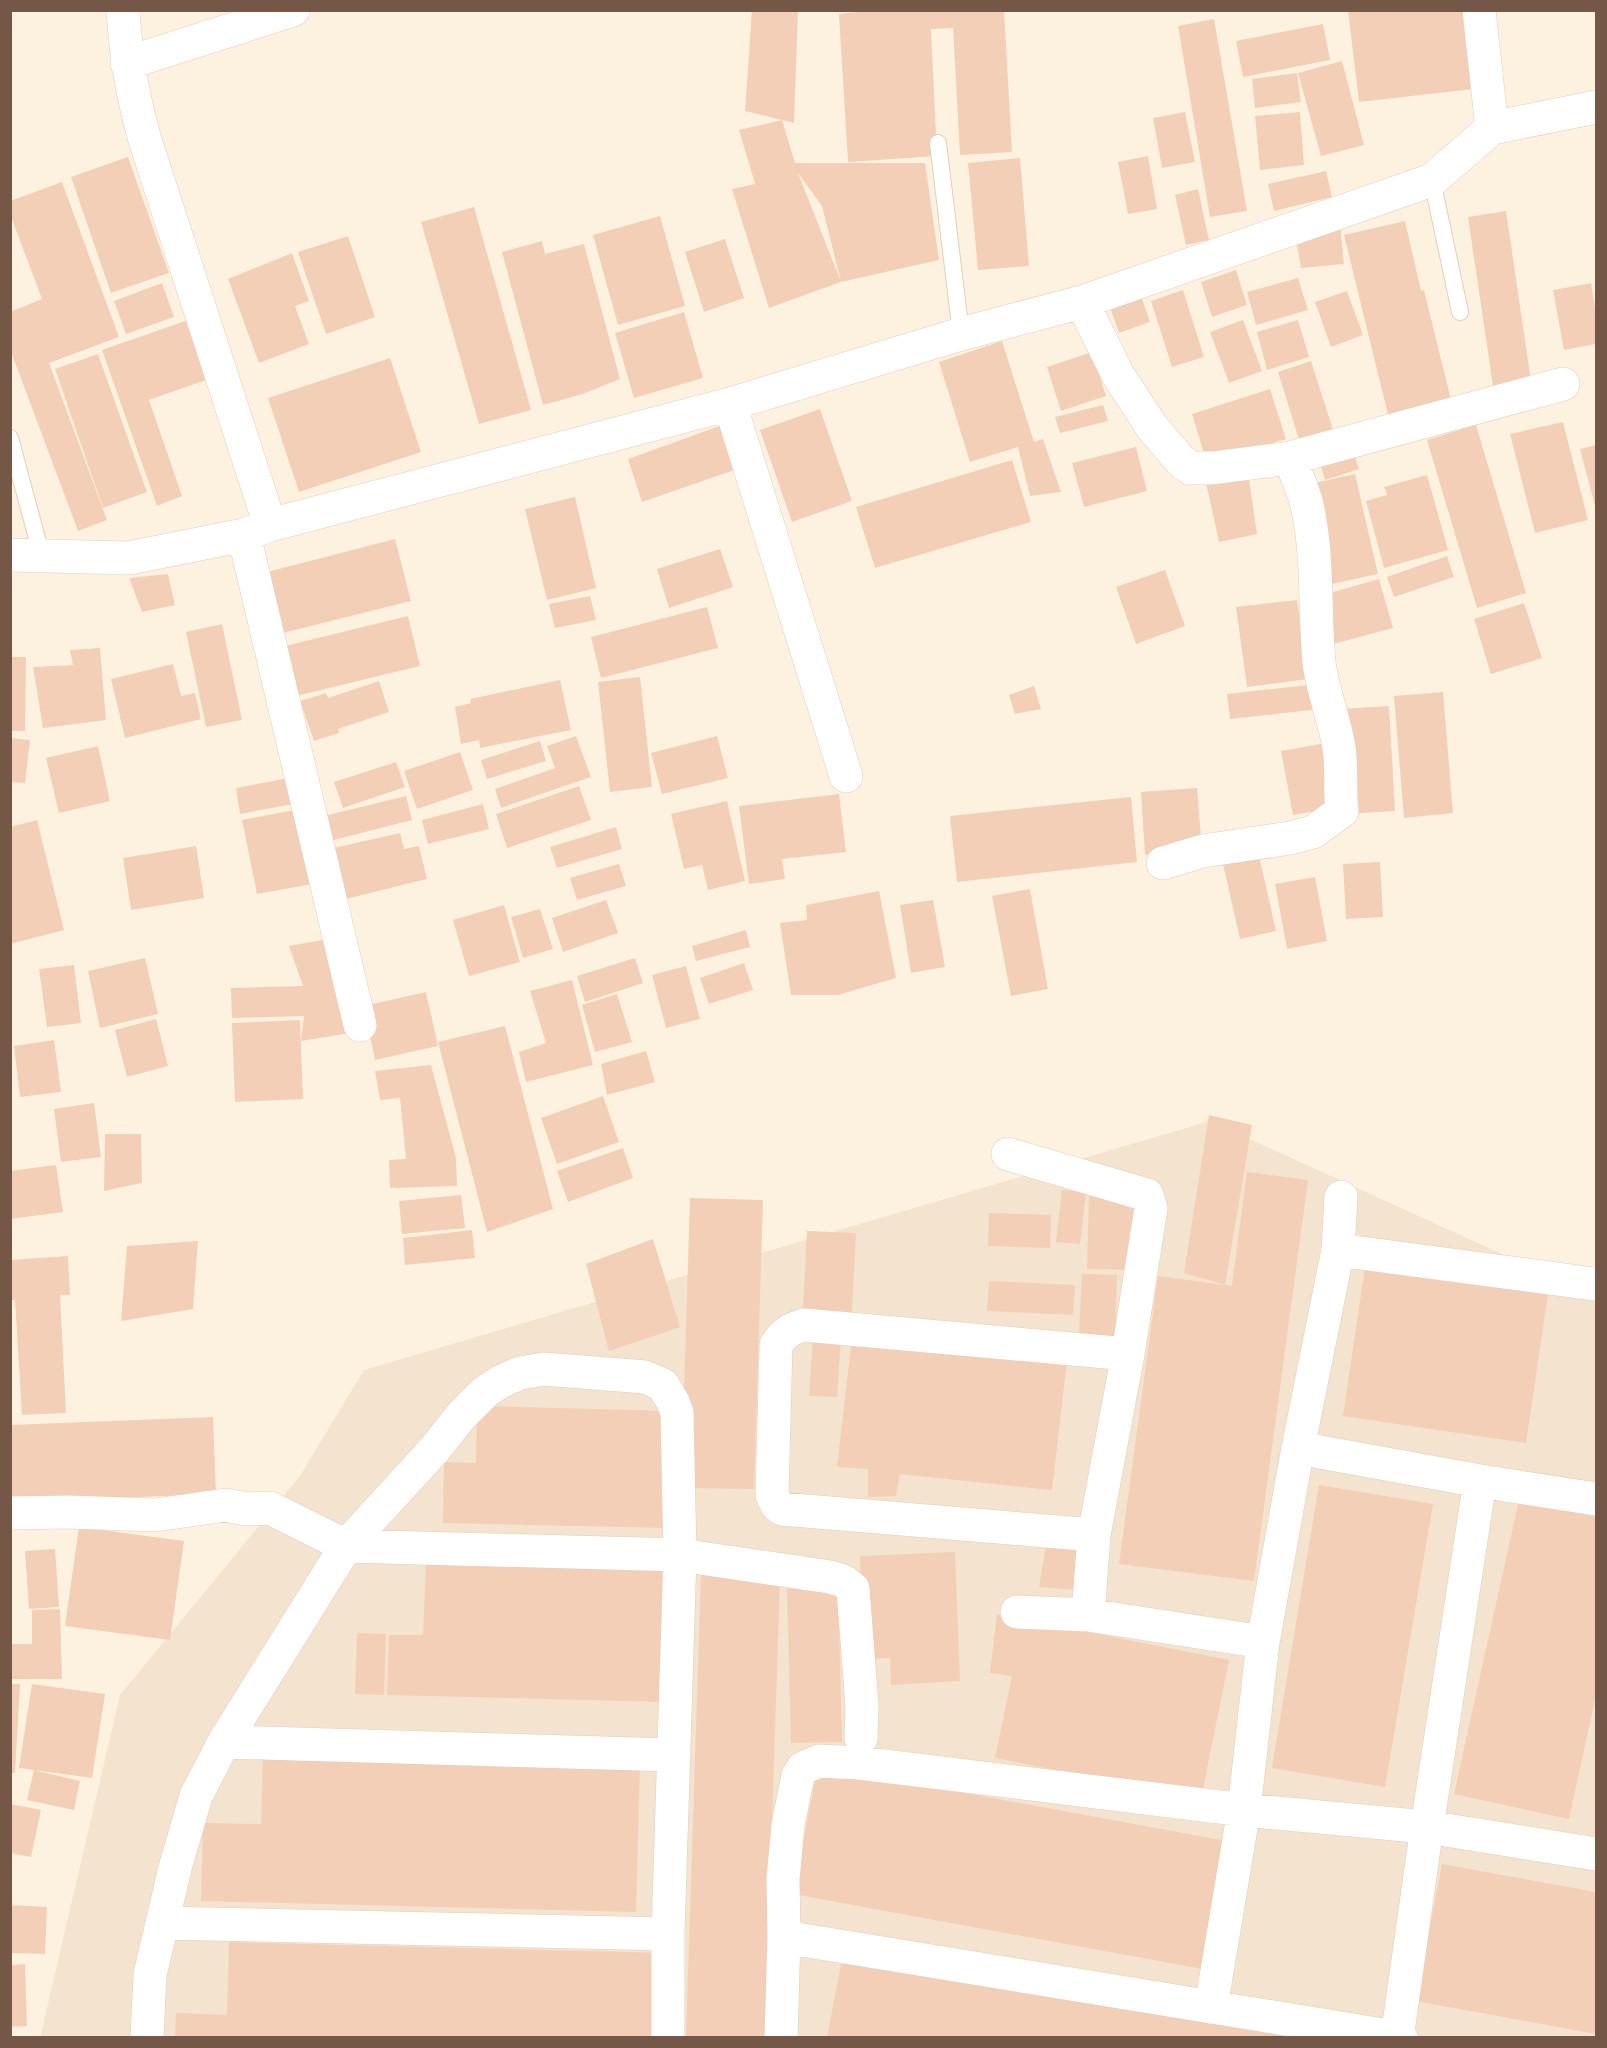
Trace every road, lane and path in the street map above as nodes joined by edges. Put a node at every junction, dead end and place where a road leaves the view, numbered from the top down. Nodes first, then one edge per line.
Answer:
1 (123, 10) edge
2 (293, 10) edge
3 (1479, 10) edge
4 (127, 63) junction
5 (1596, 107) edge
6 (1492, 128) junction
7 (938, 143) dead end
8 (1432, 180) junction
9 (1082, 302) junction
10 (1460, 312) dead end
11 (961, 334) junction
12 (1563, 384) dead end
13 (730, 404) junction
14 (10, 438) edge
15 (1290, 458) junction
16 (257, 530) junction
17 (26, 556) edge
18 (846, 776) dead end
19 (1163, 863) dead end
20 (360, 1025) dead end
21 (1008, 1154) dead end
22 (1341, 1197) dead end
23 (1338, 1250) junction
24 (1594, 1284) dead end
25 (1128, 1354) junction
26 (1298, 1448) junction
27 (1480, 1481) junction
28 (1596, 1499) edge
29 (10, 1512) edge
30 (1094, 1535) junction
31 (346, 1546) junction
32 (680, 1555) junction
33 (1017, 1612) dead end
34 (1088, 1615) junction
35 (1263, 1642) junction
36 (861, 1738) dead end
37 (224, 1742) junction
38 (674, 1755) junction
39 (1244, 1810) junction
40 (1427, 1827) junction
41 (1596, 1854) edge
42 (162, 1923) junction
43 (668, 1934) junction
44 (784, 1937) junction
45 (1211, 2007) junction
46 (147, 2037) edge
47 (668, 2037) edge
48 (781, 2037) edge
49 (1398, 2037) edge

1 - 4 street
2 - 4 street
3 - 6 street
4 - 16 street
5 - 6 street
6 - 8 street
7 - 11 lane
8 - 9 street
8 - 10 lane
9 - 11 street
9 - 15 street
11 - 13 street
12 - 15 street
13 - 16 street
13 - 18 street
14 - 17 lane
15 - 19 street
16 - 17 street
16 - 20 street
21 - 25 street
22 - 23 street
23 - 24 street
23 - 26 street
25 - 30 street
25 - 30 street
26 - 27 street
26 - 35 street
27 - 28 street
27 - 40 street
29 - 31 street
30 - 34 street
31 - 32 street
31 - 32 street
31 - 37 street
32 - 36 street
32 - 38 street
33 - 34 street
34 - 35 street
35 - 39 street
37 - 38 street
37 - 42 street
38 - 43 street
39 - 40 street
39 - 44 street
39 - 45 street
40 - 41 street
40 - 49 street
42 - 43 street
42 - 46 street
43 - 47 street
44 - 45 street
44 - 48 street
45 - 49 street

